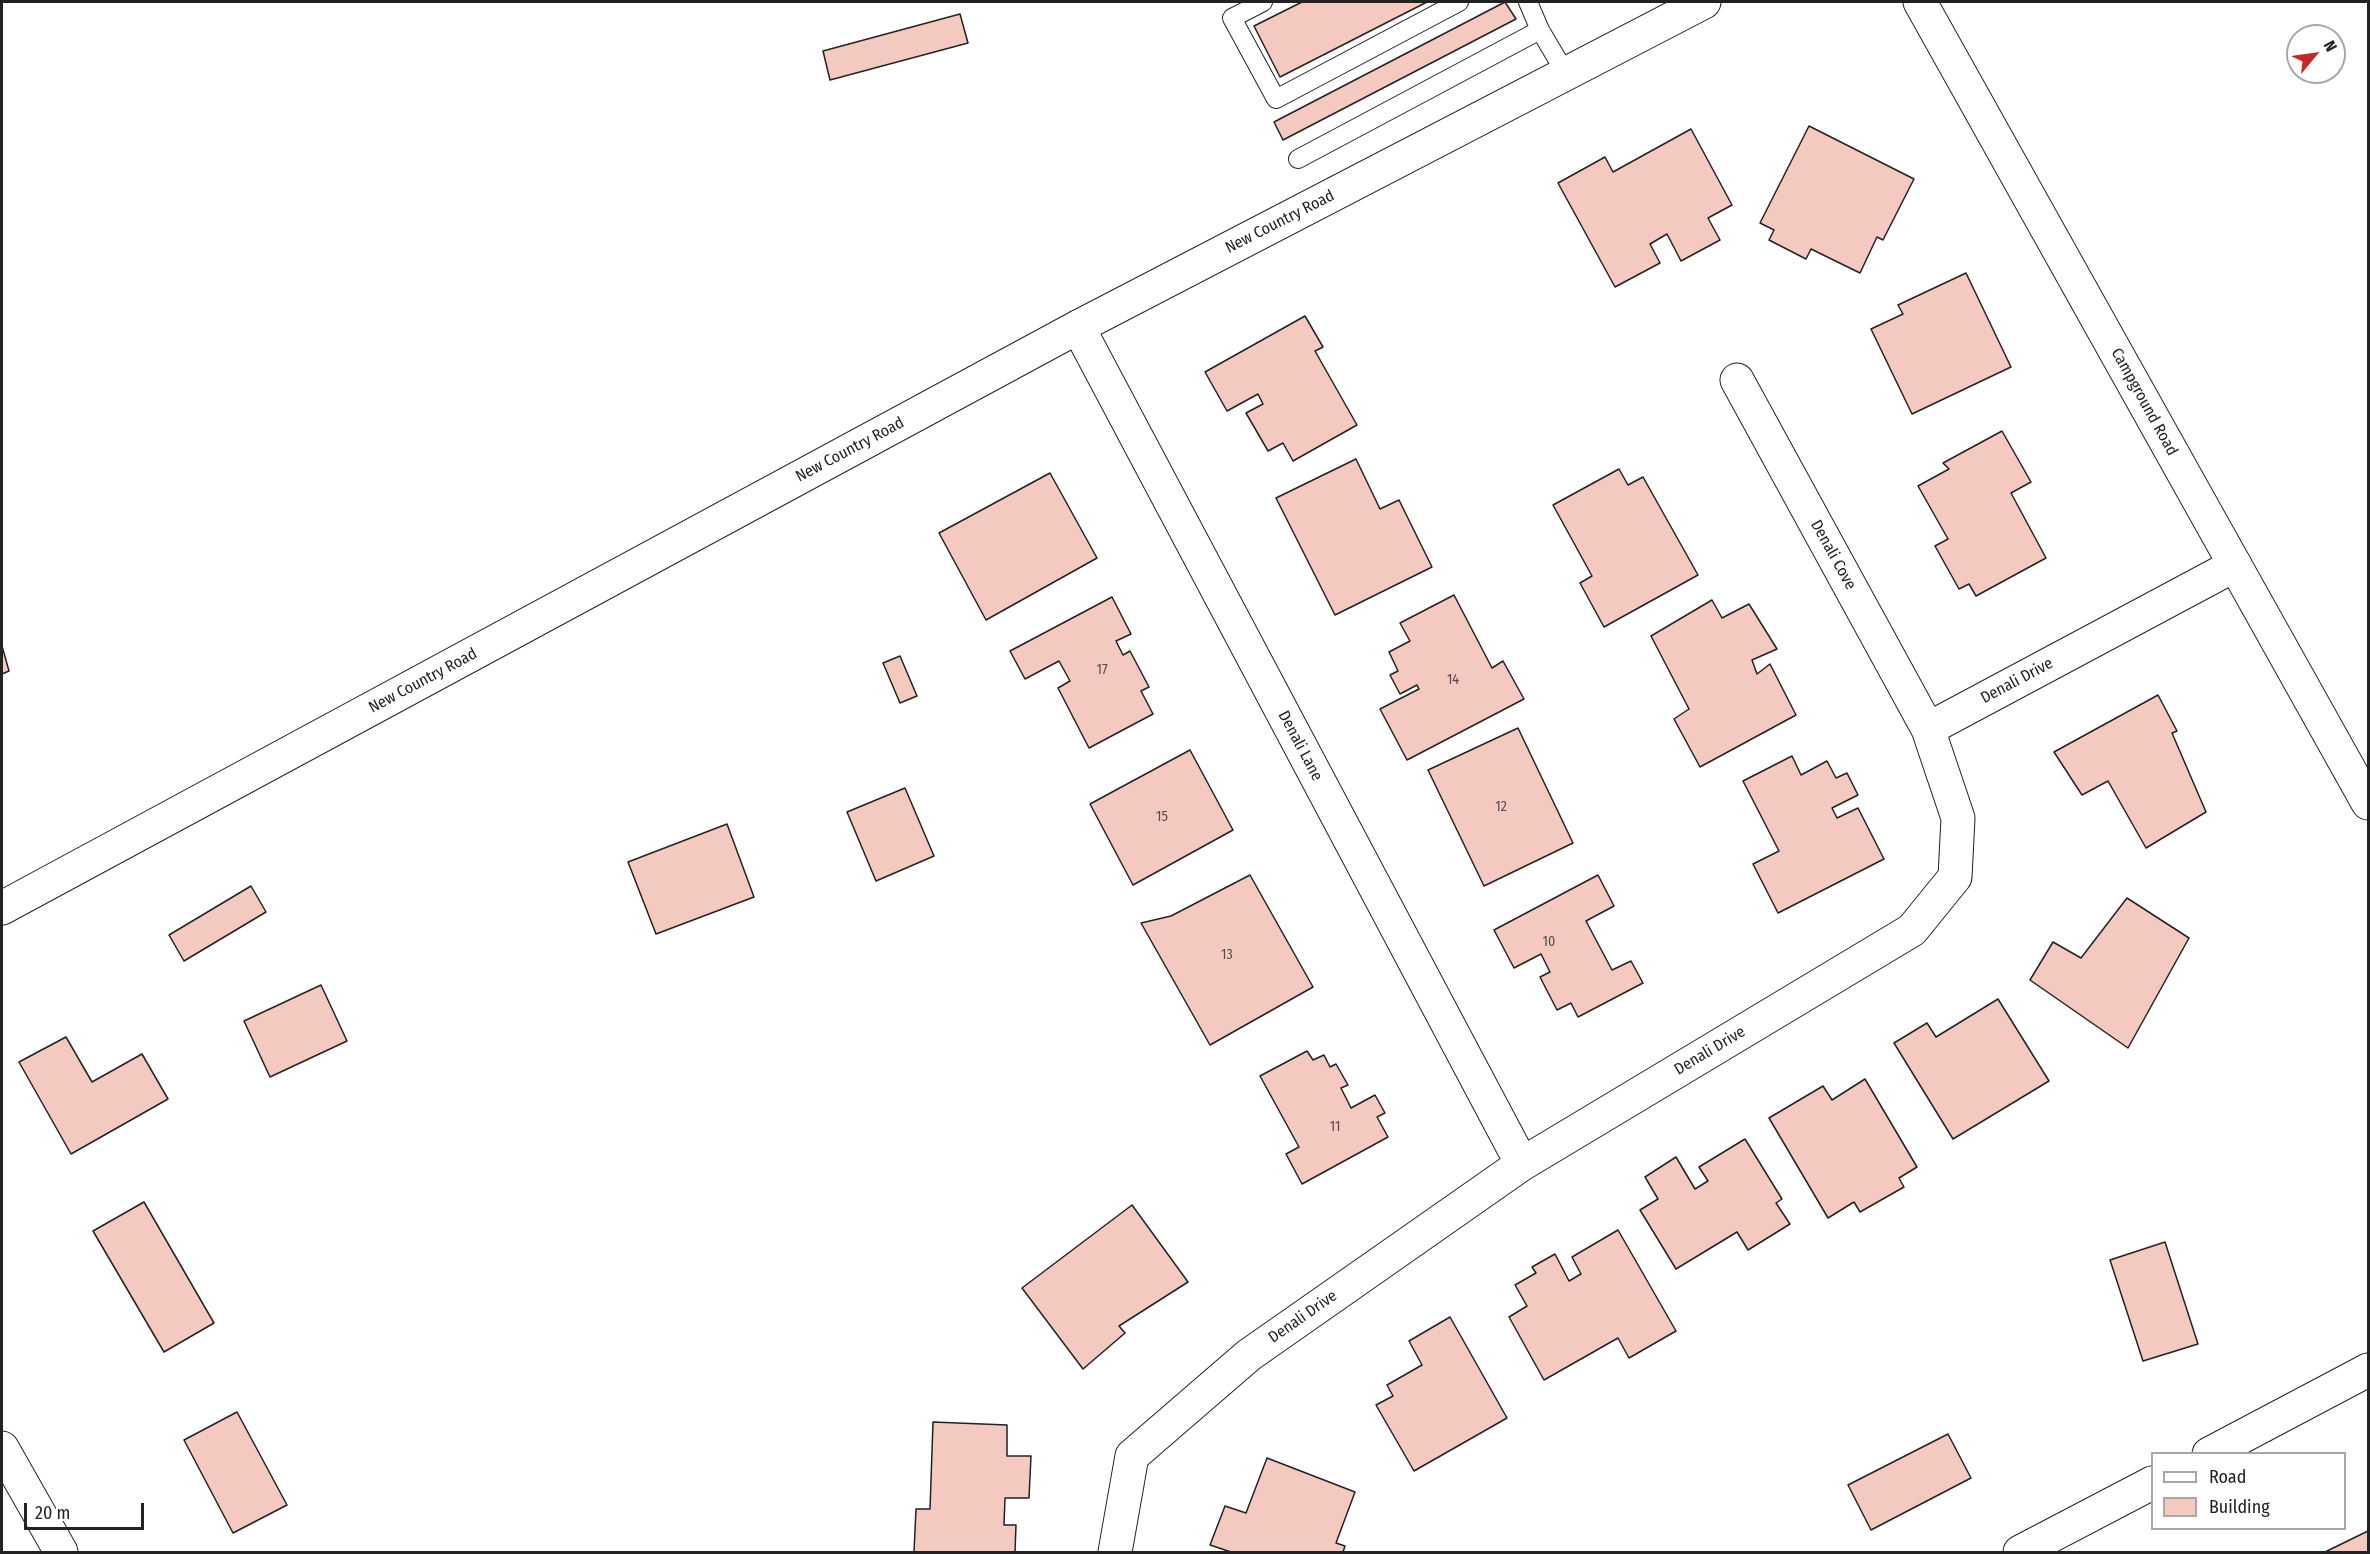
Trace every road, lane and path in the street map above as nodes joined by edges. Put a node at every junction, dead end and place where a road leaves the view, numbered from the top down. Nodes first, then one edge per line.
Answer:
1 (1263, 2) edge
2 (1459, 2) edge
3 (1528, 2) edge
4 (1704, 2) edge
5 (1920, 2) edge
6 (1540, 30) junction
7 (1566, 74) junction
8 (1298, 159) dead end
9 (1078, 327) junction
10 (1737, 380) dead end
11 (2235, 565) junction
12 (1928, 729) junction
13 (2368, 803) edge
14 (2, 908) edge
15 (1522, 1164) junction
16 (2368, 1370) edge
17 (2, 1448) edge
18 (2214, 1452) edge
19 (2151, 1484) edge
20 (61, 1552) edge
21 (1115, 1552) edge
22 (2020, 1552) edge

1 - 2 lane
3 - 6 lane
4 - 7 street, New Country Road
5 - 11 street, Campground Road
6 - 7 lane
6 - 8 lane
7 - 9 street, New Country Road
9 - 14 street, New Country Road
9 - 15 street, Denali Lane
10 - 12 street, Denali Cove
11 - 12 street, Denali Drive
11 - 13 street, Campground Road
12 - 15 street, Denali Drive
15 - 21 street, Denali Drive
16 - 18 street
17 - 20 street
19 - 22 street

